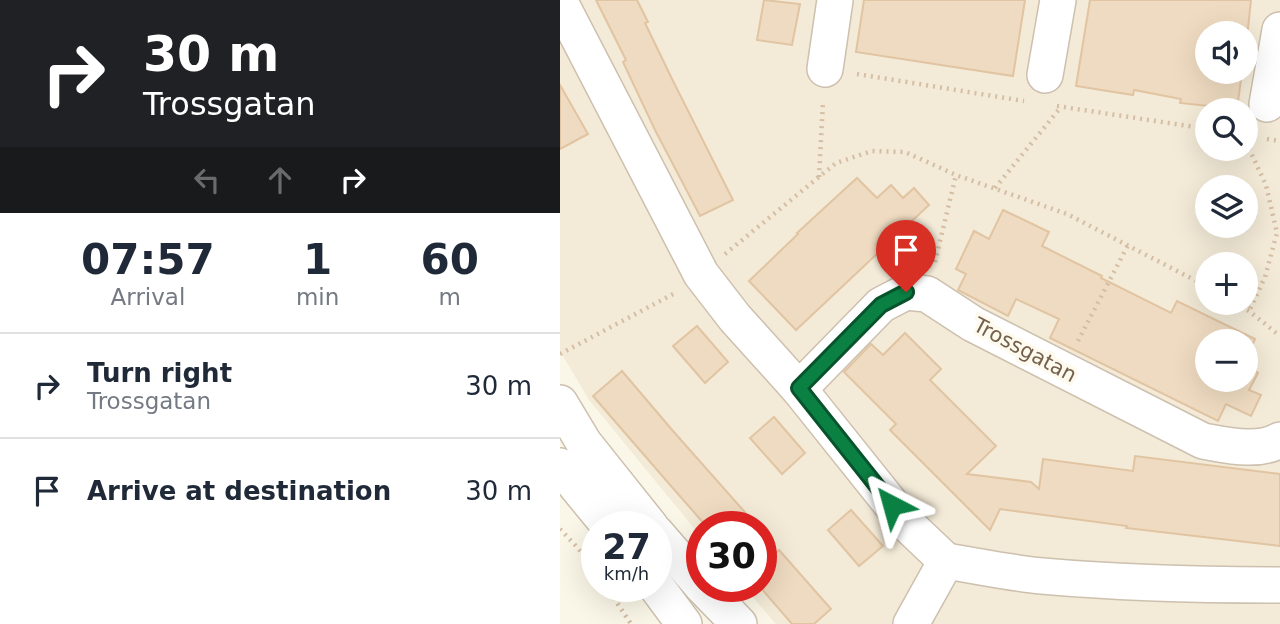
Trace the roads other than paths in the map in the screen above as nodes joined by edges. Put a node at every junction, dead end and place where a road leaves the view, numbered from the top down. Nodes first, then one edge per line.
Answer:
1 (835, 0) edge
2 (1058, 0) edge
3 (560, 2) edge
4 (1280, 30) edge
5 (825, 69) road end
6 (1043, 94) road end
7 (1267, 104) dead end
8 (799, 388) junction
9 (560, 403) edge
10 (1280, 440) edge
11 (568, 455) edge
12 (601, 511) edge
13 (633, 511) edge
14 (672, 551) edge
15 (946, 561) junction
16 (686, 568) edge
17 (1280, 585) edge
18 (668, 602) edge
19 (718, 602) edge
20 (684, 624) edge
21 (739, 624) edge
22 (911, 624) edge

1 - 5 street
2 - 6 street
3 - 8 street
4 - 7 street
8 - 10 street, Trossgatan
8 - 15 street
9 - 11 street
11 - 12 street
11 - 13 street
14 - 16 street
15 - 17 street
15 - 22 street
18 - 20 street
19 - 21 street

